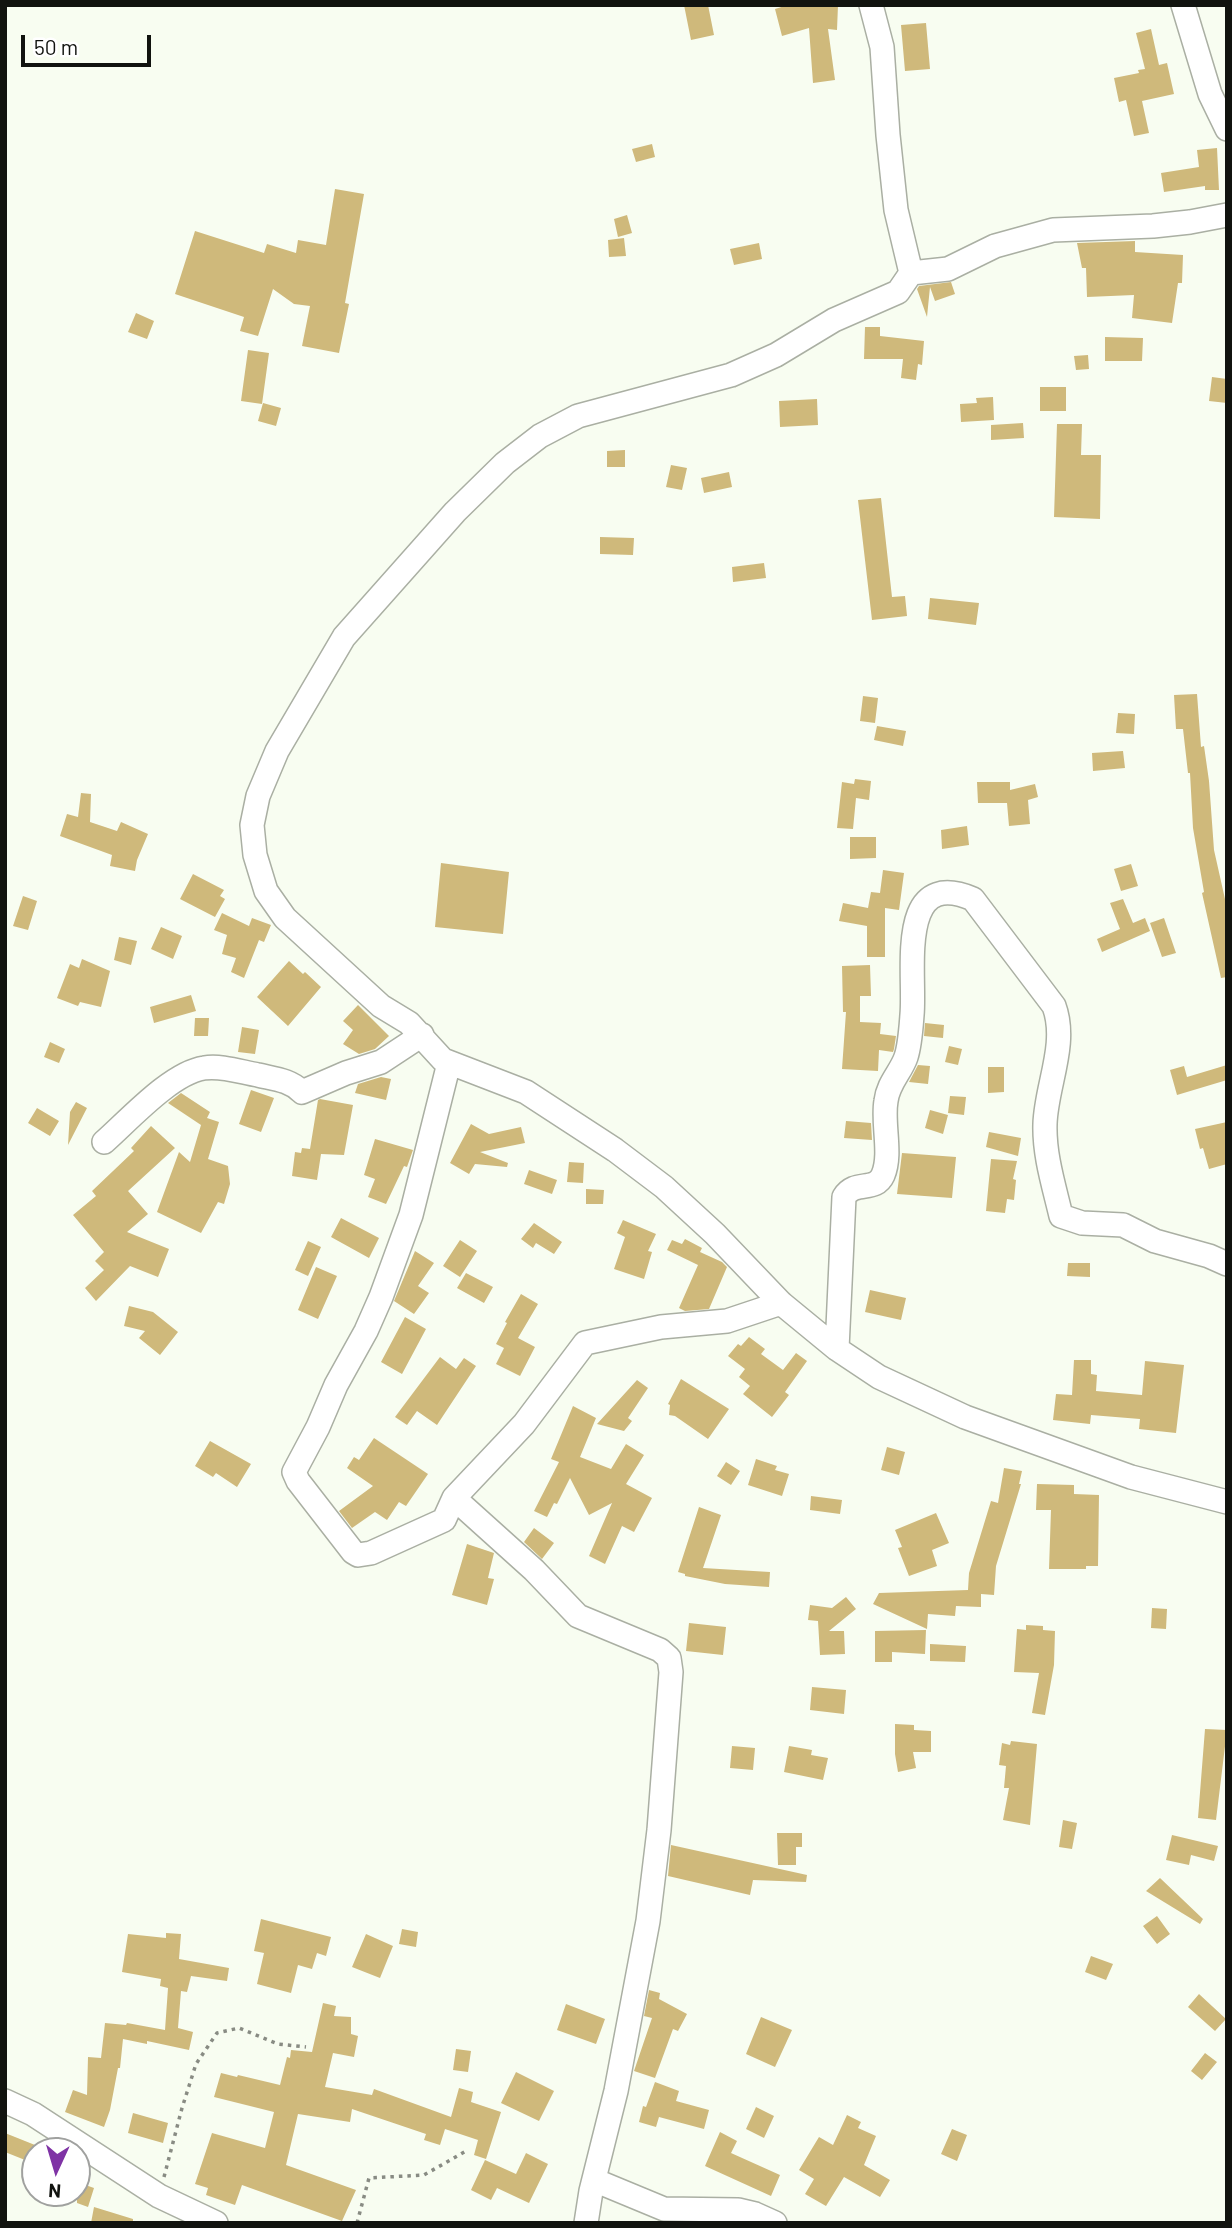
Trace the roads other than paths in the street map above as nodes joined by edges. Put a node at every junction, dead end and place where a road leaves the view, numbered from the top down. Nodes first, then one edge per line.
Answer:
1 (871, 5) edge
2 (1183, 5) edge
3 (1227, 130) edge
4 (1227, 215) edge
5 (911, 273) junction
6 (422, 1035) junction
7 (449, 1063) junction
8 (104, 1142) dead end
9 (1227, 1264) edge
10 (781, 1303) junction
11 (837, 1349) junction
12 (454, 1498) junction
13 (1227, 1502) edge
14 (5, 2101) edge
15 (594, 2180) junction
16 (216, 2223) edge
17 (586, 2223) edge
18 (775, 2223) edge

1 - 5 street
2 - 3 street
4 - 5 street
5 - 6 street
6 - 7 street
6 - 8 street
7 - 10 street
7 - 12 street
9 - 11 street
10 - 11 street
10 - 12 street
11 - 13 street
12 - 15 street
14 - 16 street
15 - 17 street
15 - 18 street

